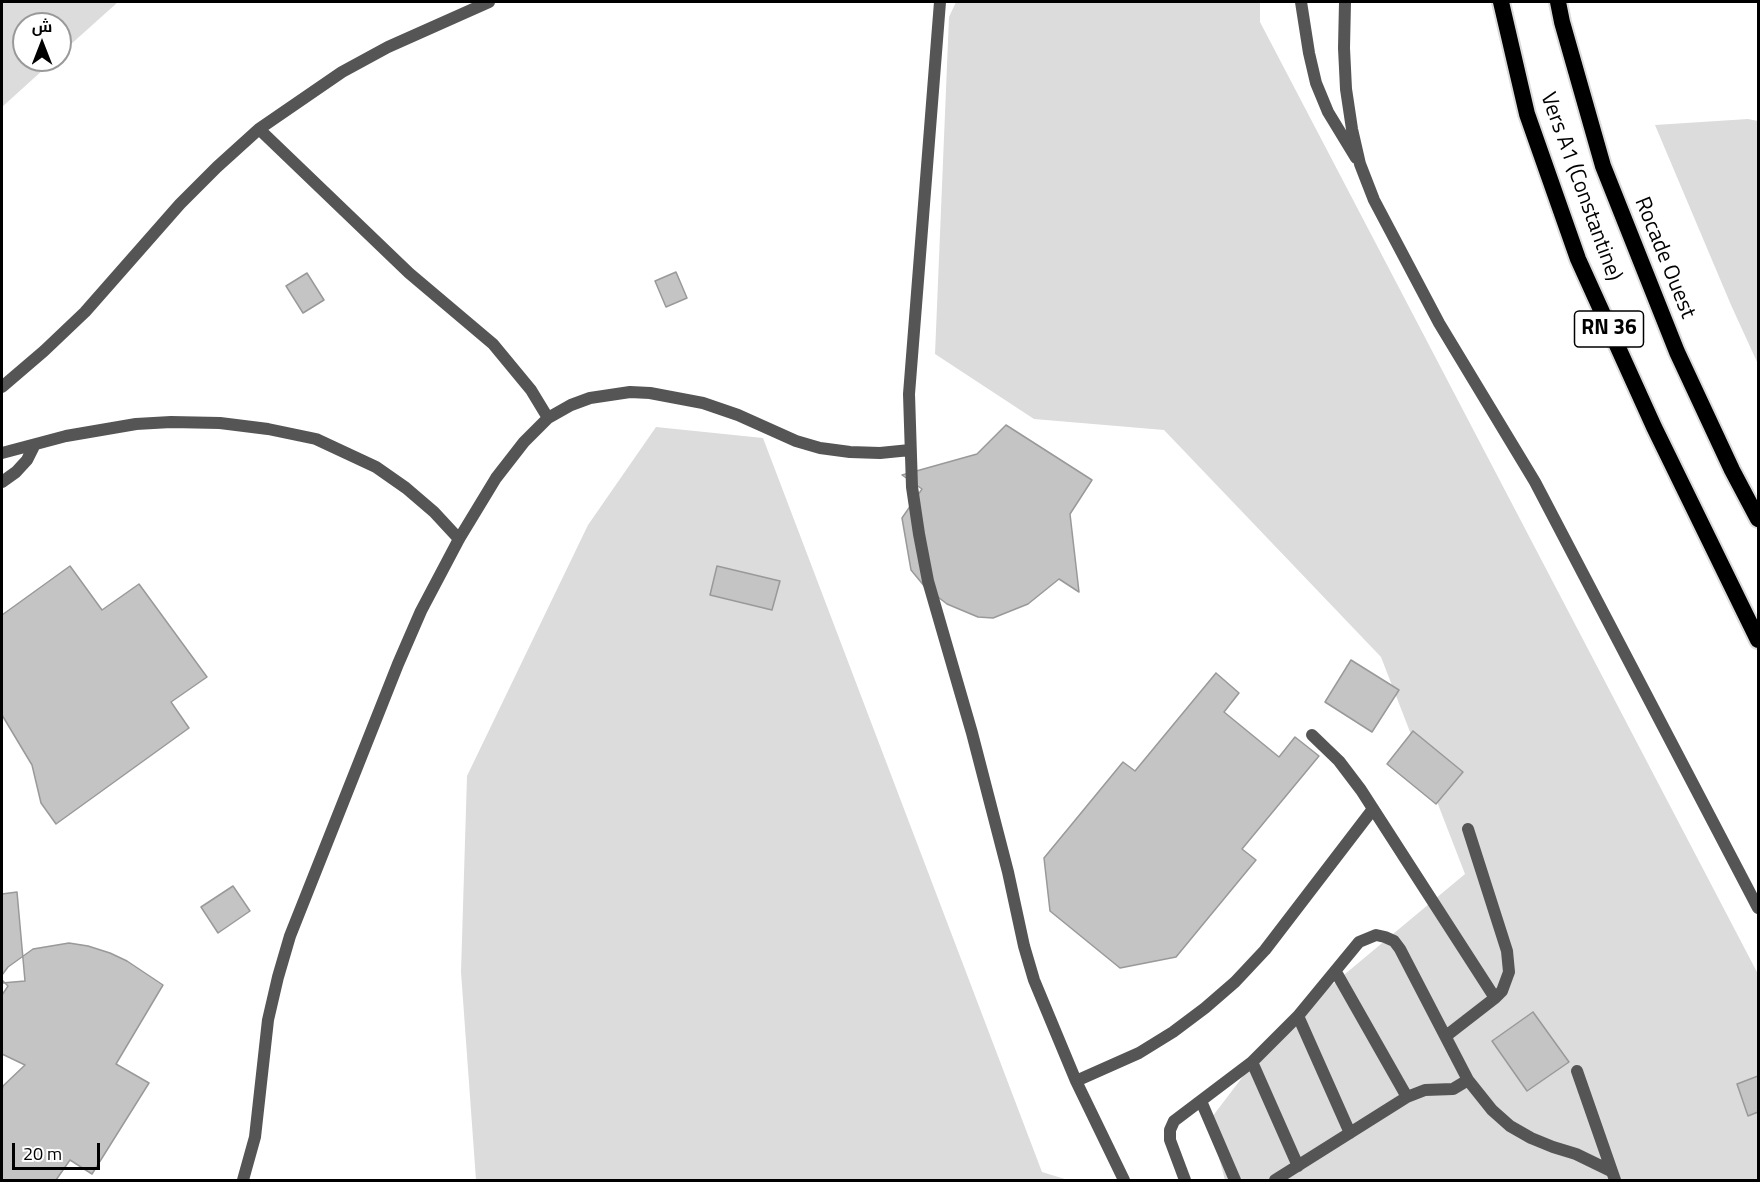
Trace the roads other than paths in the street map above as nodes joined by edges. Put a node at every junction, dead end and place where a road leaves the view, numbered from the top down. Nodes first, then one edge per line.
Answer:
1 (489, 2) edge
2 (940, 2) edge
3 (1301, 2) edge
4 (1345, 2) edge
5 (1502, 2) edge
6 (1558, 2) edge
7 (259, 129) junction
8 (1360, 164) junction
9 (2, 387) edge
10 (548, 418) junction
11 (34, 446) junction
12 (910, 450) junction
13 (2, 453) edge
14 (2, 482) edge
15 (1758, 519) edge
16 (459, 539) junction
17 (1758, 640) edge
18 (1312, 735) dead end
19 (1373, 809) junction
20 (1468, 829) dead end
21 (1758, 908) edge
22 (1336, 972) junction
23 (1495, 998) junction
24 (1299, 1016) junction
25 (1446, 1036) junction
26 (1252, 1062) junction
27 (1577, 1071) dead end
28 (1468, 1080) junction
29 (1076, 1081) junction
30 (1407, 1097) junction
31 (1201, 1101) junction
32 (1350, 1133) junction
33 (1298, 1166) junction
34 (1613, 1176) edge
35 (243, 1180) edge
36 (1124, 1180) edge
37 (1185, 1180) edge
38 (1235, 1180) edge
39 (1275, 1180) edge

1 - 7 lane
2 - 12 lane
3 - 8 lane
4 - 8 lane
5 - 17 highway, Vers A1 (Constantine) / RN 36
6 - 15 highway, Rocade Ouest
7 - 9 lane
7 - 10 lane
8 - 21 lane
10 - 12 lane
10 - 16 lane
11 - 13 lane
11 - 14 lane
11 - 16 lane
12 - 29 lane
16 - 35 lane
18 - 19 lane
19 - 23 lane
19 - 29 lane
20 - 23 lane
22 - 24 lane
22 - 25 lane
22 - 30 lane
23 - 25 lane
24 - 26 lane
24 - 32 lane
25 - 28 lane
26 - 31 lane
26 - 33 lane
27 - 34 lane
28 - 30 lane
28 - 34 lane
29 - 36 lane
30 - 32 lane
31 - 37 lane
31 - 38 lane
32 - 33 lane
33 - 39 lane

